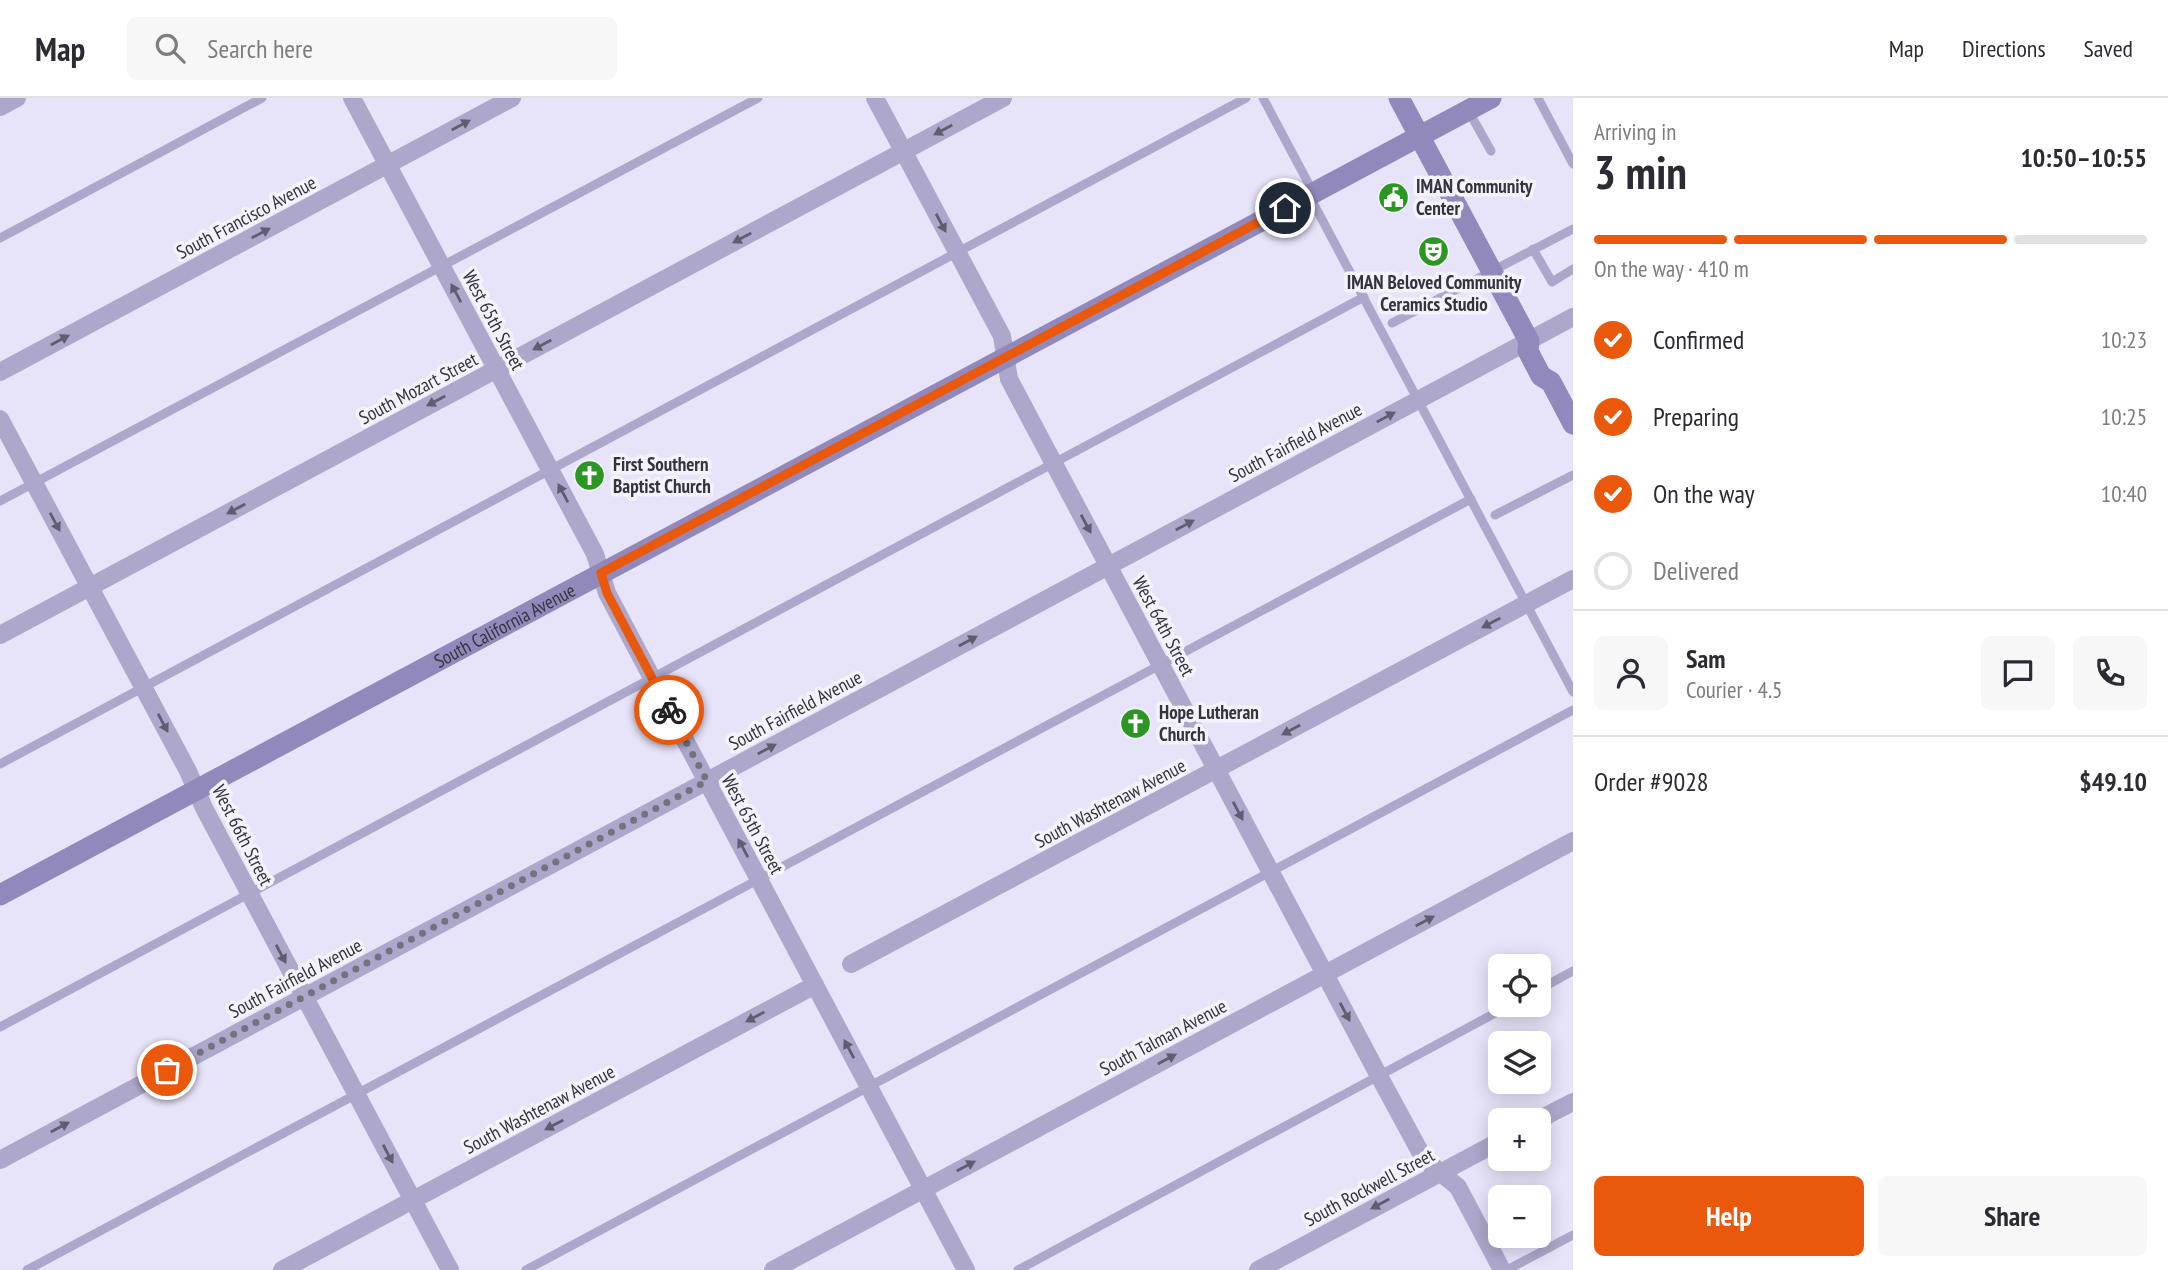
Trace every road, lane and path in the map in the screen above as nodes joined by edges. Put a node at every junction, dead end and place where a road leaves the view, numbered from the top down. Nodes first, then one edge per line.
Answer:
1 (17, 98) edge
2 (262, 98) edge
3 (352, 98) edge
4 (512, 98) edge
5 (758, 98) edge
6 (875, 98) edge
7 (1003, 98) edge
8 (1246, 98) edge
9 (1263, 98) edge
10 (1399, 98) edge
11 (1491, 98) edge
12 (1538, 98) edge
13 (0, 107) edge
14 (1468, 110) junction
15 (1420, 136) junction
16 (903, 151) junction
17 (1491, 152) dead end
18 (1573, 164) edge
19 (388, 165) junction
20 (1312, 194) junction
21 (1573, 229) edge
22 (0, 238) edge
23 (1533, 249) junction
24 (957, 252) junction
25 (442, 266) junction
26 (1491, 270) junction
27 (1573, 270) edge
28 (1364, 298) junction
29 (1573, 317) edge
30 (1392, 323) dead end
31 (1529, 341) junction
32 (1005, 358) junction
33 (497, 369) junction
34 (0, 372) edge
35 (1418, 400) junction
36 (0, 419) edge
37 (1573, 424) edge
38 (1054, 463) junction
39 (550, 470) junction
40 (1573, 475) edge
41 (34, 483) junction
42 (1471, 499) junction
43 (0, 501) edge
44 (1495, 515) dead end
45 (1108, 566) junction
46 (601, 573) junction
47 (1573, 579) edge
48 (90, 587) junction
49 (1526, 604) junction
50 (0, 635) edge
51 (1161, 665) junction
52 (652, 678) junction
53 (144, 688) junction
54 (1573, 692) edge
55 (1573, 710) edge
56 (0, 764) edge
57 (1217, 770) junction
58 (707, 781) junction
59 (196, 790) junction
60 (1573, 841) edge
61 (1270, 872) junction
62 (759, 879) junction
63 (0, 894) edge
64 (249, 894) junction
65 (851, 964) dead end
66 (1573, 971) edge
67 (1325, 974) junction
68 (1551, 983) edge
69 (815, 985) junction
70 (304, 996) junction
71 (1488, 1017) edge
72 (0, 1027) edge
73 (1379, 1076) junction
74 (869, 1087) junction
75 (356, 1094) junction
76 (1573, 1102) edge
77 (1551, 1113) edge
78 (1488, 1147) edge
79 (0, 1160) edge
80 (1440, 1172) junction
81 (923, 1189) junction
82 (413, 1200) junction
83 (1573, 1235) edge
84 (27, 1270) edge
85 (282, 1270) edge
86 (450, 1270) edge
87 (526, 1270) edge
88 (773, 1270) edge
89 (966, 1270) edge
90 (1018, 1270) edge
91 (1258, 1270) edge
92 (1504, 1270) edge

1 - 13 street
2 - 22 lane
3 - 19 street, West 65th Street
19 -> 4 street, South Francisco Avenue
5 - 25 lane
6 - 16 street, West 64th Street
7 -> 16 street, South Mozart Street
8 - 24 lane
9 - 20 lane
10 - 15 street
11 - 14 street, South California Avenue
12 - 18 lane
14 - 15 street, South California Avenue
14 - 17 lane
15 - 20 street, South California Avenue
15 - 26 street
16 -> 24 street, West 64th Street
16 -> 33 street, South Mozart Street
19 - 25 street, West 65th Street
34 -> 19 street, South Francisco Avenue
20 - 28 lane
20 - 32 street, South California Avenue
21 - 23 lane
23 - 26 lane
23 - 27 lane
24 - 32 street, West 64th Street
24 - 39 lane
33 -> 25 street, West 65th Street
25 - 41 lane
26 - 30 lane
26 - 31 street
28 - 35 lane
28 - 38 lane
29 - 31 street, South Fairfield Avenue
31 - 35 street, South Fairfield Avenue
31 - 37 street
32 - 38 street, West 64th Street
32 - 46 street, South California Avenue
33 - 39 street, West 65th Street
33 -> 48 street, South Mozart Street
35 - 42 lane
45 -> 35 street, South Fairfield Avenue
36 - 41 street, West 66th Street
38 -> 45 street, West 64th Street
38 - 52 lane
46 -> 39 street, West 65th Street
39 - 53 lane
40 - 44 lane
41 - 43 lane
41 -> 48 street, West 66th Street
42 - 49 lane
42 - 51 lane
45 - 51 street, West 64th Street
58 -> 45 street, South Fairfield Avenue
46 - 52 street, West 65th Street
46 - 59 street, South California Avenue
47 - 49 street, South Washtenaw Avenue
48 - 50 street, South Mozart Street
48 - 53 street, West 66th Street
49 - 54 lane
49 -> 57 street, South Washtenaw Avenue
51 - 57 street, West 64th Street
51 - 62 lane
52 - 58 street, West 65th Street
52 - 64 lane
53 - 56 lane
53 -> 59 street, West 66th Street
55 - 61 lane
57 -> 61 street, West 64th Street
57 - 65 street, South Washtenaw Avenue
62 -> 58 street, West 65th Street
58 - 70 street, South Fairfield Avenue
59 - 63 street, South California Avenue
59 - 64 street, West 66th Street
67 -> 60 street, South Talman Avenue
61 - 67 street, West 64th Street
61 - 74 lane
62 - 69 street, West 65th Street
62 - 75 lane
64 -> 70 street, West 66th Street
64 - 72 lane
66 - 68 lane
67 -> 73 street, West 64th Street
81 -> 67 street, South Talman Avenue
74 -> 69 street, West 65th Street
69 -> 82 street, South Washtenaw Avenue
70 - 75 street, West 66th Street
79 -> 70 street, South Fairfield Avenue
71 - 73 lane
73 - 80 street, West 64th Street
73 - 90 lane
74 - 81 street, West 65th Street
74 - 87 lane
75 -> 82 street, West 66th Street
75 - 84 lane
76 - 77 street
78 - 80 street, South Rockwell Street
80 -> 91 street, South Rockwell Street
80 - 92 street, West 64th Street
81 - 88 street, South Talman Avenue
81 - 89 street, West 65th Street
82 - 85 street, South Washtenaw Avenue
82 - 86 street, West 66th Street
83 - 92 lane

